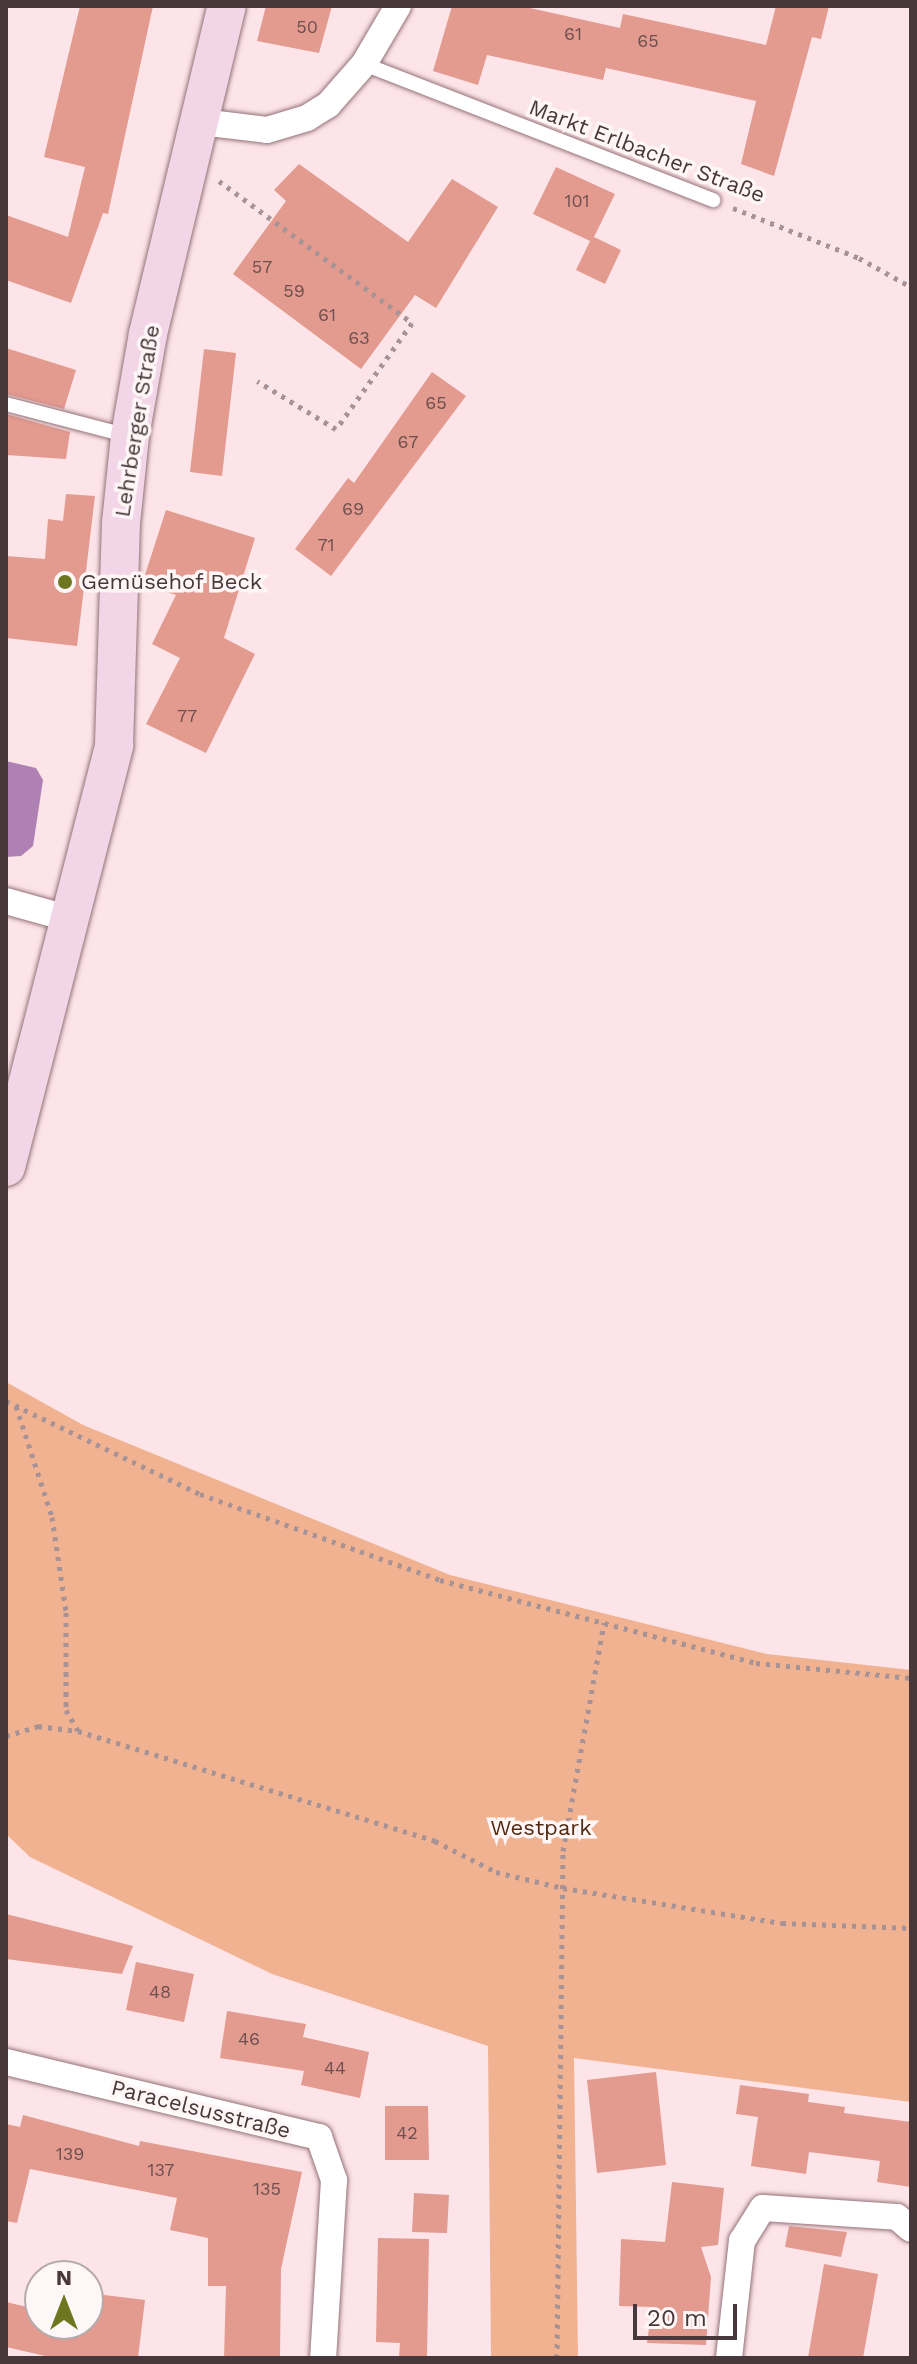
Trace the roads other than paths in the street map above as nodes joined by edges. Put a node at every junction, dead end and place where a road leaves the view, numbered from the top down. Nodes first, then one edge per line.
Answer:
1 (227, 6) edge
2 (398, 6) edge
3 (364, 64) junction
4 (201, 122) junction
5 (713, 200) road end
6 (6, 404) edge
7 (130, 436) junction
8 (6, 901) edge
9 (70, 919) junction
10 (6, 1167) edge
11 (6, 2062) edge
12 (911, 2229) edge
13 (323, 2358) edge
14 (729, 2358) edge

1 - 4 street, Lehrberger Straße
2 - 3 street
3 - 4 street
3 - 5 lane, Markt Erlbacher Straße
4 - 7 street, Lehrberger Straße
6 - 7 lane
7 - 9 street, Lehrberger Straße
8 - 9 street
9 - 10 street, Lehrberger Straße
11 - 13 street, Paracelsusstraße
12 - 14 street

